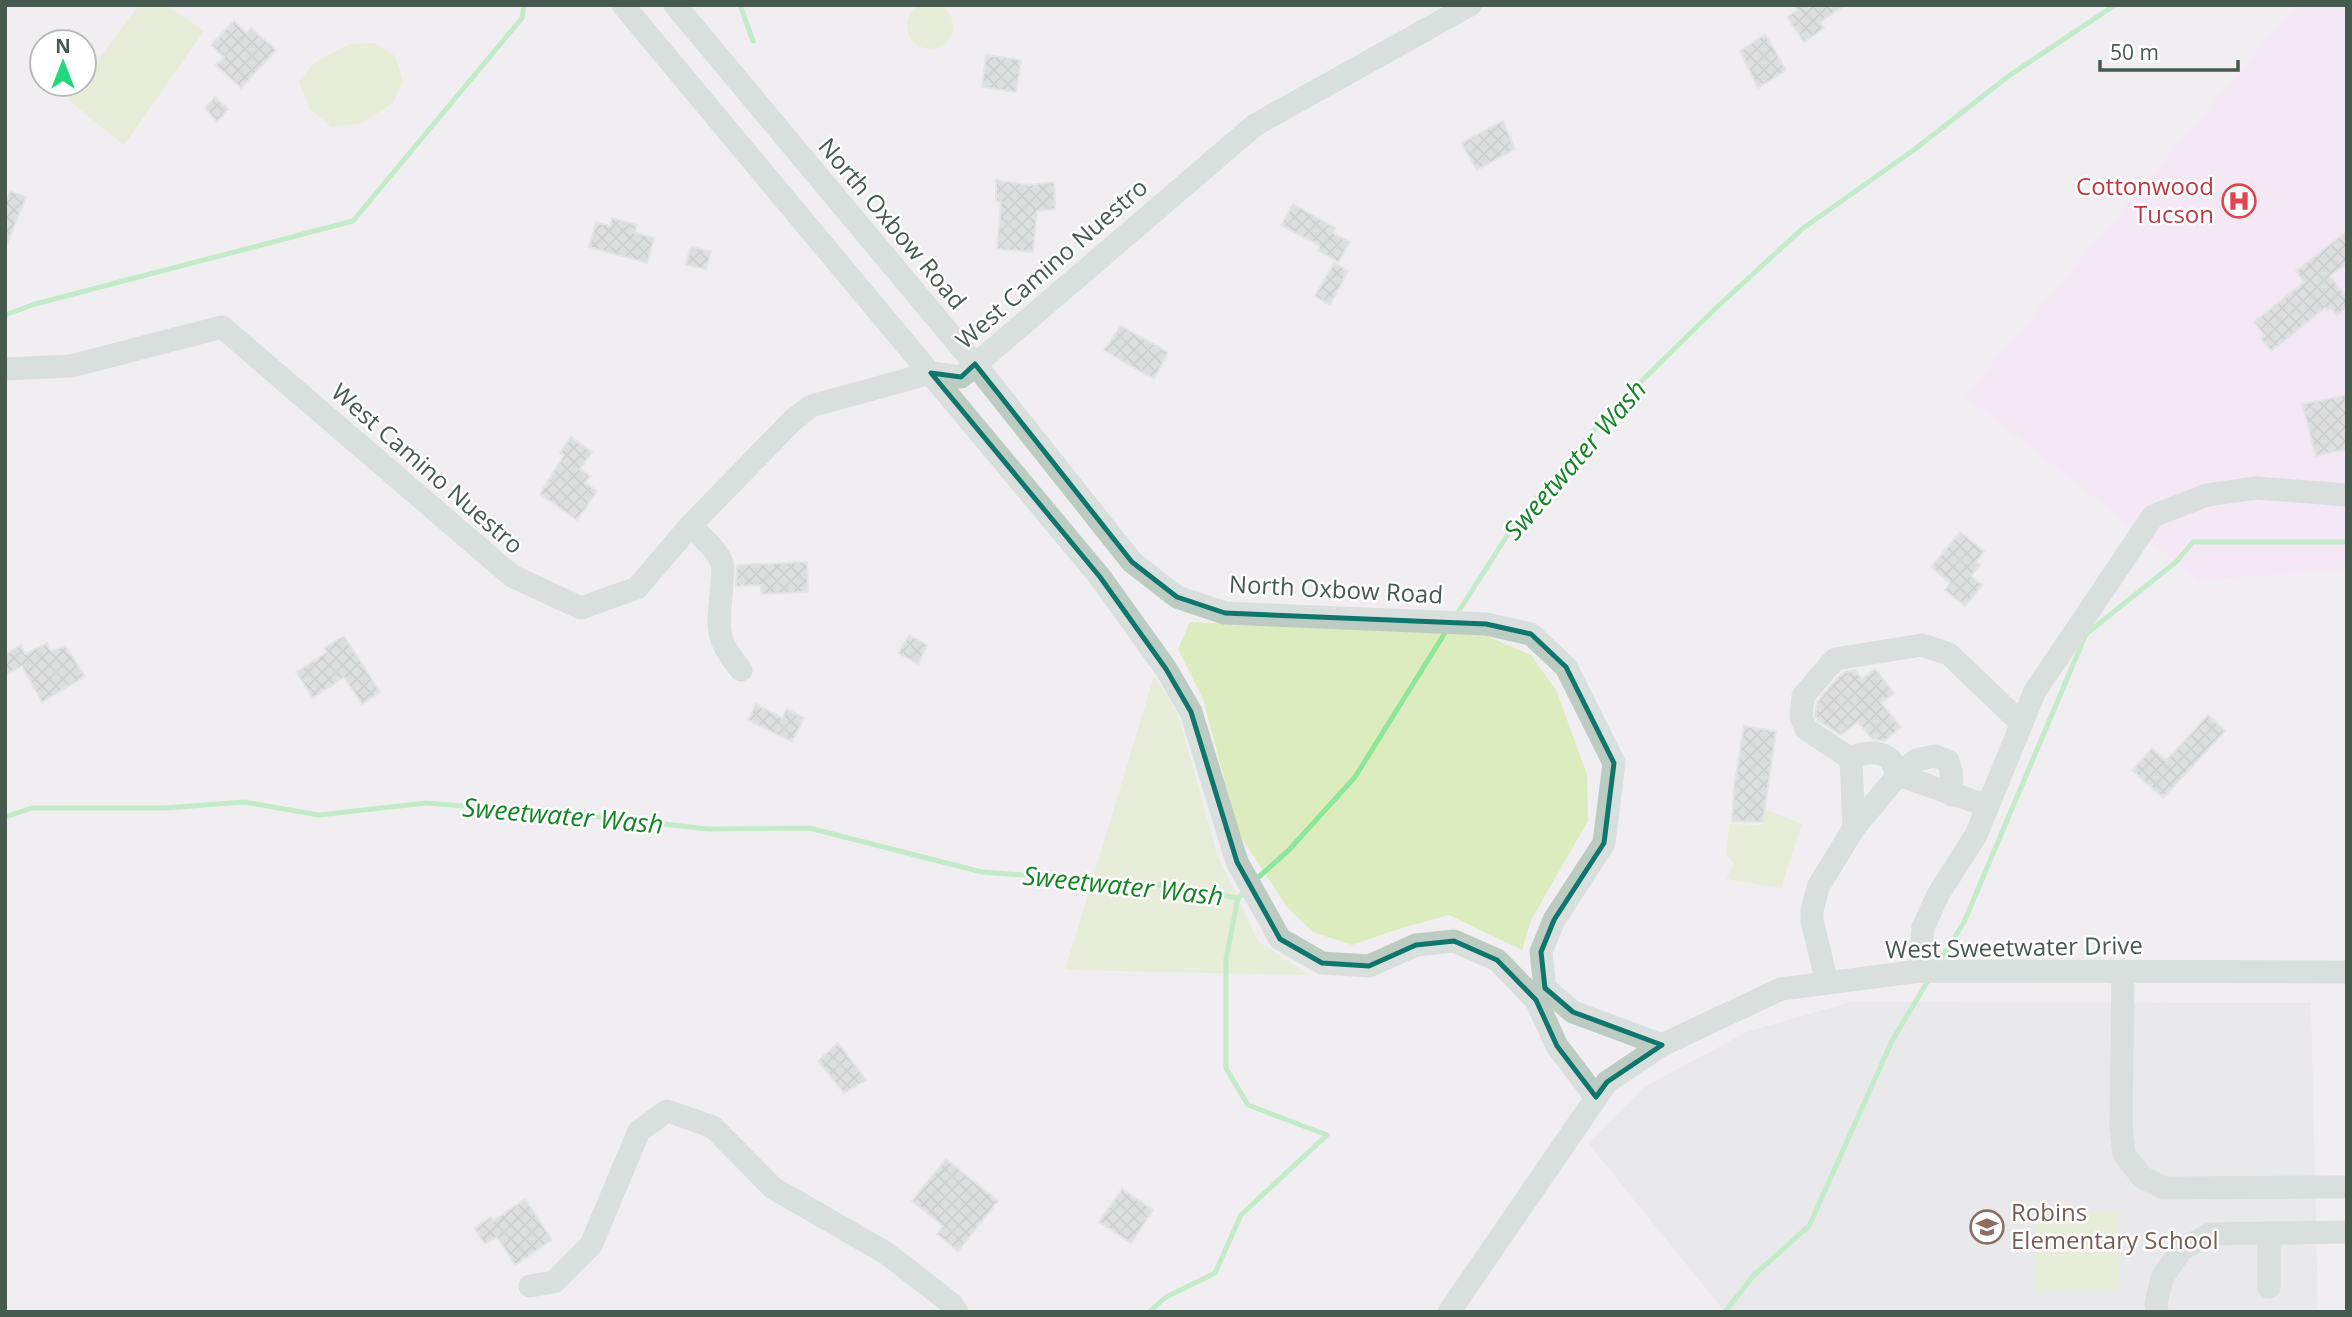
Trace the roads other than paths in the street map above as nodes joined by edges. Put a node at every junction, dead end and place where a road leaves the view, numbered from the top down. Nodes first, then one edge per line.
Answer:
1 (623, 5) edge
2 (675, 5) edge
3 (1470, 5) edge
4 (975, 364) junction
5 (5, 369) edge
6 (931, 373) junction
7 (2347, 495) edge
8 (690, 526) junction
9 (741, 670) dead end
10 (2037, 689) junction
11 (1991, 695) junction
12 (2021, 723) junction
13 (1851, 759) junction
14 (1898, 775) junction
15 (1952, 796) junction
16 (1988, 806) junction
17 (1854, 828) junction
18 (1920, 971) junction
19 (2123, 971) junction
20 (2347, 972) edge
21 (1827, 983) junction
22 (1661, 1045) junction
23 (1596, 1097) junction
24 (2347, 1187) edge
25 (2347, 1232) edge
26 (2269, 1233) junction
27 (530, 1286) dead end
28 (2269, 1287) dead end
29 (957, 1312) edge
30 (1449, 1312) edge
31 (2157, 1312) edge

1 - 6 street
2 - 4 street, North Oxbow Road
3 - 4 street, West Camino Nuestro
4 - 6 street, West Camino Nuestro
4 - 22 street, North Oxbow Road
5 - 8 street, West Camino Nuestro
6 - 8 street, West Camino Nuestro
6 - 23 street
7 - 10 street
8 - 9 street
10 - 11 street
10 - 12 street
11 - 12 street
11 - 13 street
12 - 16 street
13 - 14 street
13 - 17 street
14 - 15 street
14 - 15 street
14 - 17 street
15 - 16 street
16 - 18 street
17 - 21 street
18 - 19 street, West Sweetwater Drive
18 - 21 street, West Sweetwater Drive
19 - 20 street, West Sweetwater Drive
19 - 24 street
21 - 22 street, West Sweetwater Drive
22 - 23 street, West Sweetwater Drive
23 - 30 street, West Sweetwater Drive
25 - 26 street
26 - 28 street
26 - 31 street
27 - 29 street

